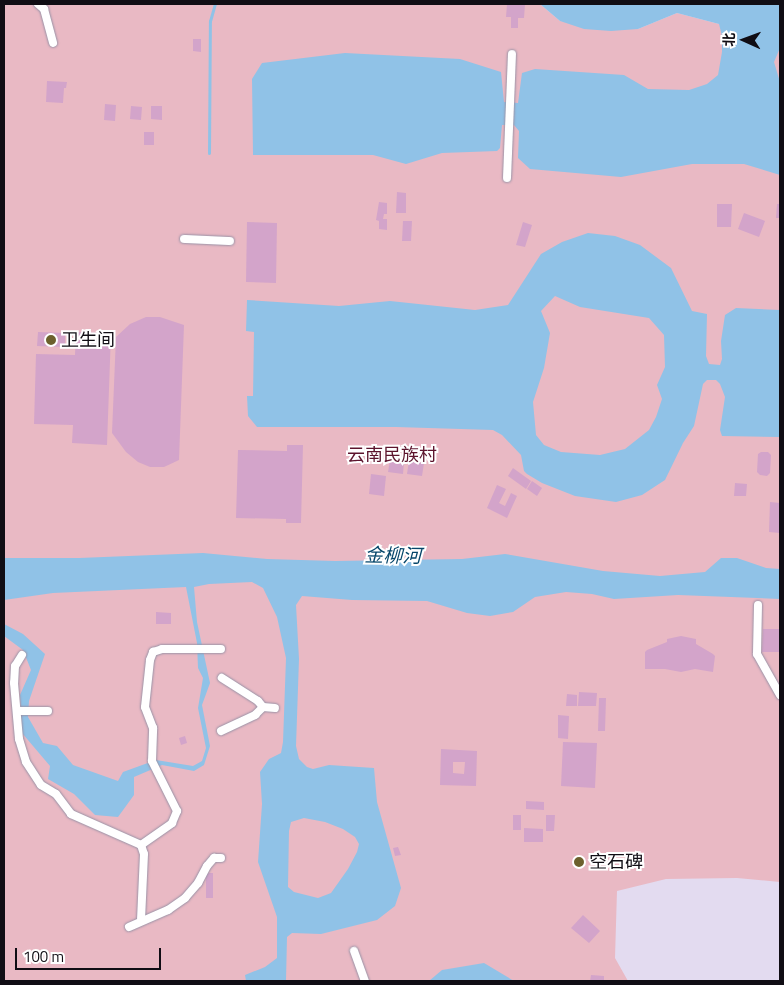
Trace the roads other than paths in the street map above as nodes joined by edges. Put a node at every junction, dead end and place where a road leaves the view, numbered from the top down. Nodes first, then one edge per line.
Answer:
1 (38, 4) edge
2 (53, 43) dead end
3 (512, 54) dead end
4 (507, 178) dead end
5 (184, 239) dead end
6 (230, 241) dead end
7 (758, 605) dead end
8 (221, 650) dead end
9 (22, 655) dead end
10 (222, 678) dead end
11 (780, 695) edge
12 (264, 707) junction
13 (275, 708) dead end
14 (18, 710) junction
15 (48, 711) dead end
16 (221, 731) dead end
17 (141, 845) junction
18 (221, 858) dead end
19 (141, 921) junction
20 (129, 926) dead end
21 (354, 951) dead end
22 (366, 981) edge

1 - 2 street
3 - 4 street
5 - 6 street
7 - 11 street
8 - 17 street
9 - 14 street
10 - 12 street
12 - 13 street
12 - 16 street
14 - 15 street
14 - 17 street
17 - 19 street
18 - 19 street
19 - 20 street
21 - 22 street

